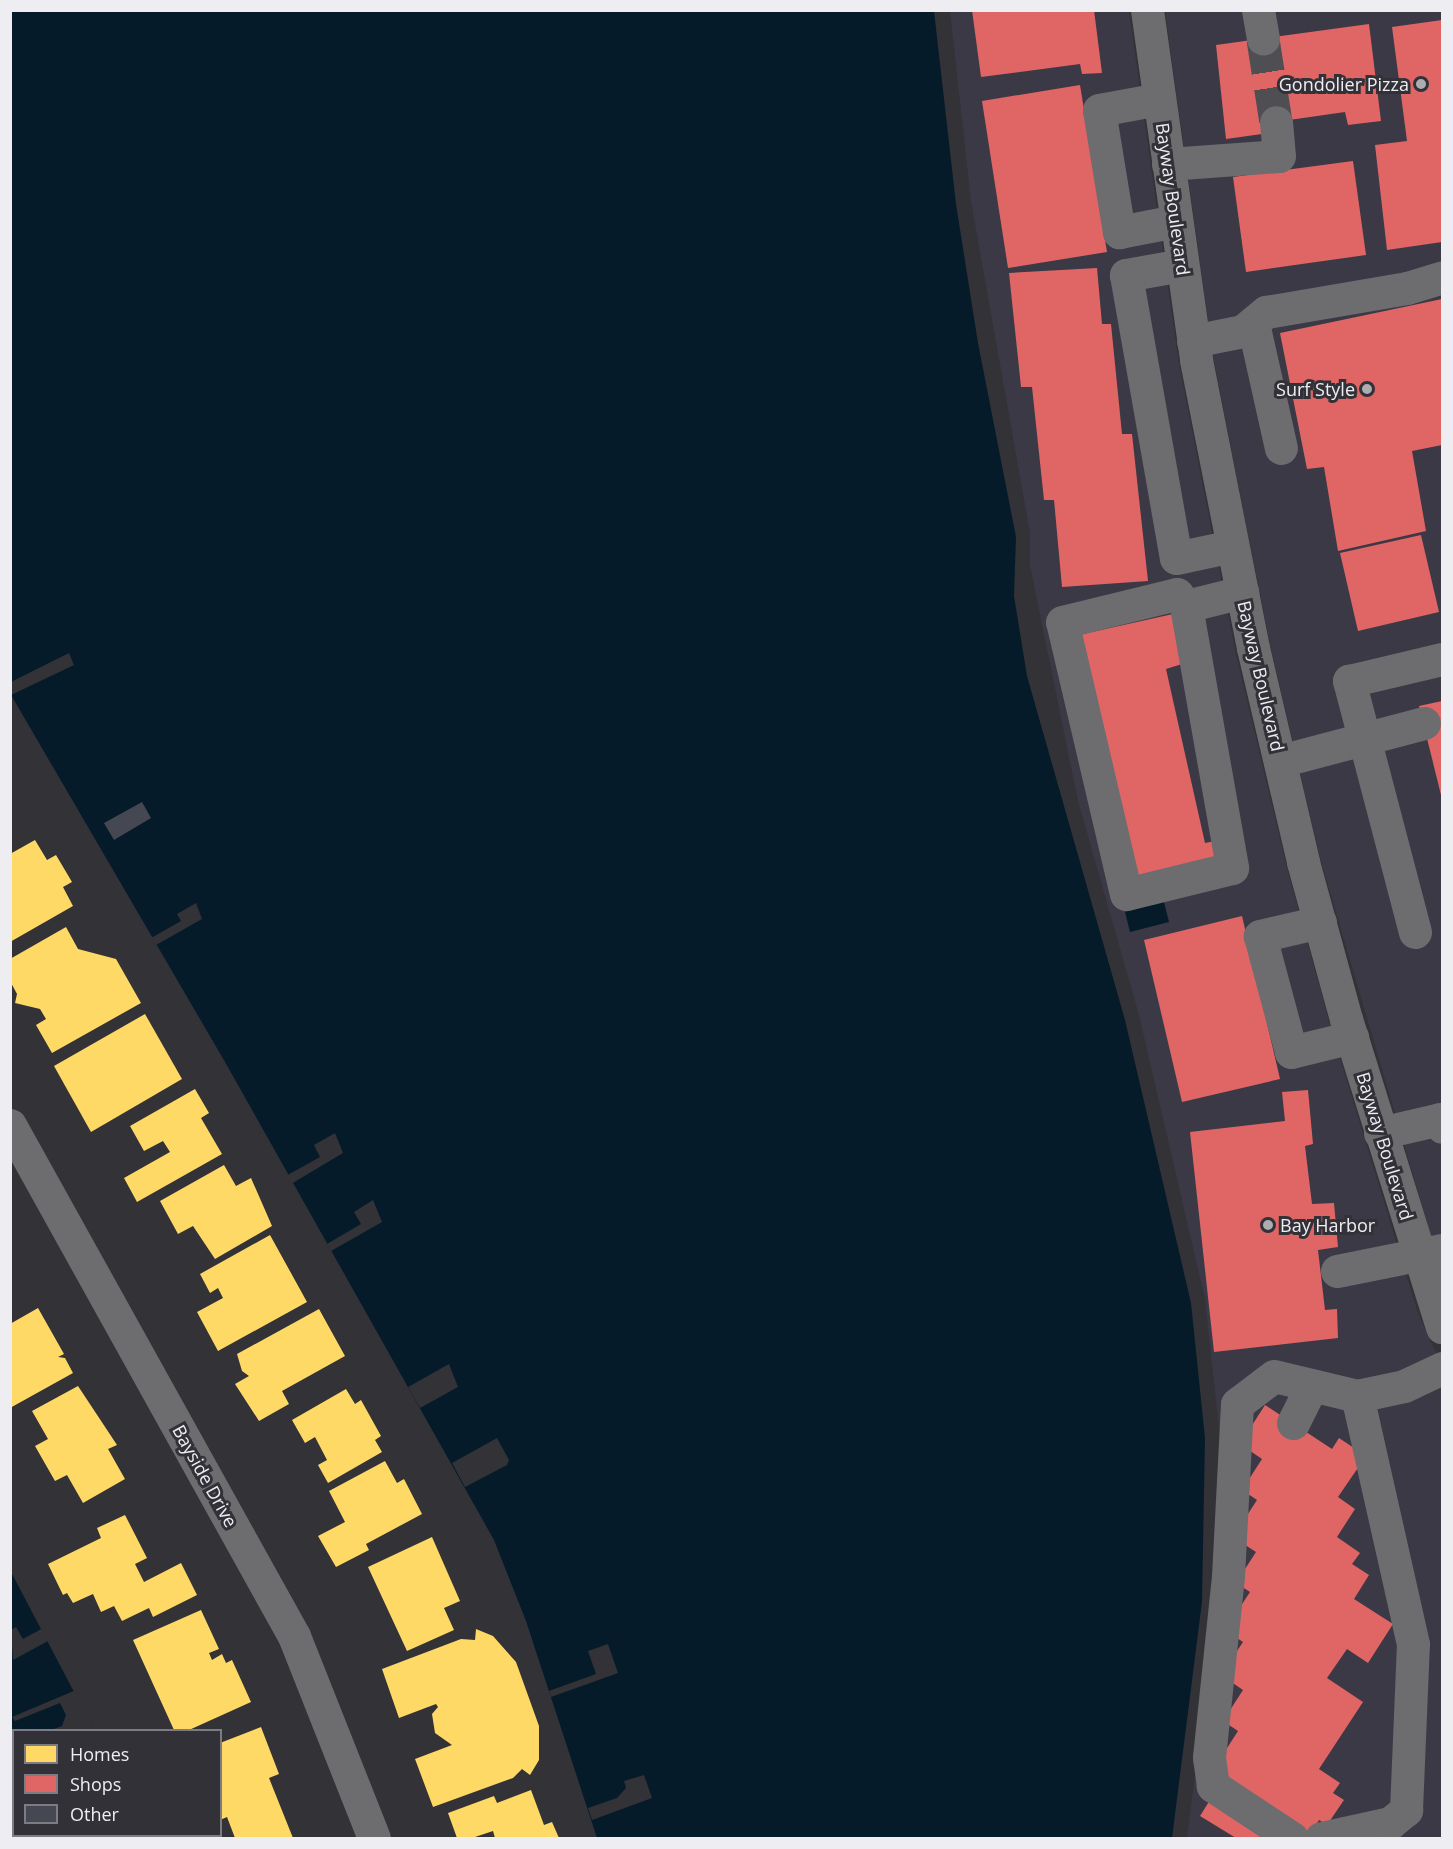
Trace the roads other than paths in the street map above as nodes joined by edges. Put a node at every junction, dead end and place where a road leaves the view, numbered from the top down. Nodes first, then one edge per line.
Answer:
1 (1147, 10) edge
2 (1159, 99) junction
3 (1276, 122) tunnel mouth
4 (1168, 164) junction
5 (1176, 221) junction
6 (1182, 265) junction
7 (1443, 277) edge
8 (1254, 323) junction
9 (1193, 341) junction
10 (1281, 448) dead end
11 (1232, 546) junction
12 (1242, 592) junction
13 (1186, 606) junction
14 (1443, 659) edge
15 (1424, 723) dead end
16 (1364, 739) junction
17 (1280, 762) junction
18 (1320, 922) junction
19 (1415, 932) dead end
20 (1352, 1037) junction
21 (10, 1125) edge
22 (1443, 1127) edge
23 (1380, 1133) junction
24 (1430, 1252) edge
25 (1337, 1271) dead end
26 (1443, 1327) edge
27 (1443, 1368) edge
28 (1312, 1385) junction
29 (1357, 1396) junction
30 (1293, 1423) dead end
31 (374, 1839) edge
32 (1292, 1839) edge
33 (1321, 1839) edge

1 - 2 street, Bayway Boulevard
2 - 4 street, Bayway Boulevard
2 - 5 street
3 - 4 street
4 - 5 street, Bayway Boulevard
5 - 6 street, Bayway Boulevard
6 - 9 street, Bayway Boulevard
6 - 11 street
7 - 8 street
8 - 9 street
8 - 10 street
9 - 11 street, Bayway Boulevard
11 - 12 street, Bayway Boulevard
12 - 13 street
12 - 17 street, Bayway Boulevard
13 - 13 street
14 - 16 street
15 - 16 street
16 - 17 street
16 - 19 street
17 - 18 street, Bayway Boulevard
18 - 20 street, Bayway Boulevard
18 - 20 street
20 - 23 street, Bayway Boulevard
21 - 31 street, Bayside Drive
22 - 23 street
23 - 24 street, Bayway Boulevard
24 - 25 street
24 - 26 street, Bayway Boulevard
27 - 29 street
28 - 29 street
28 - 30 street
28 - 32 street
29 - 33 street

